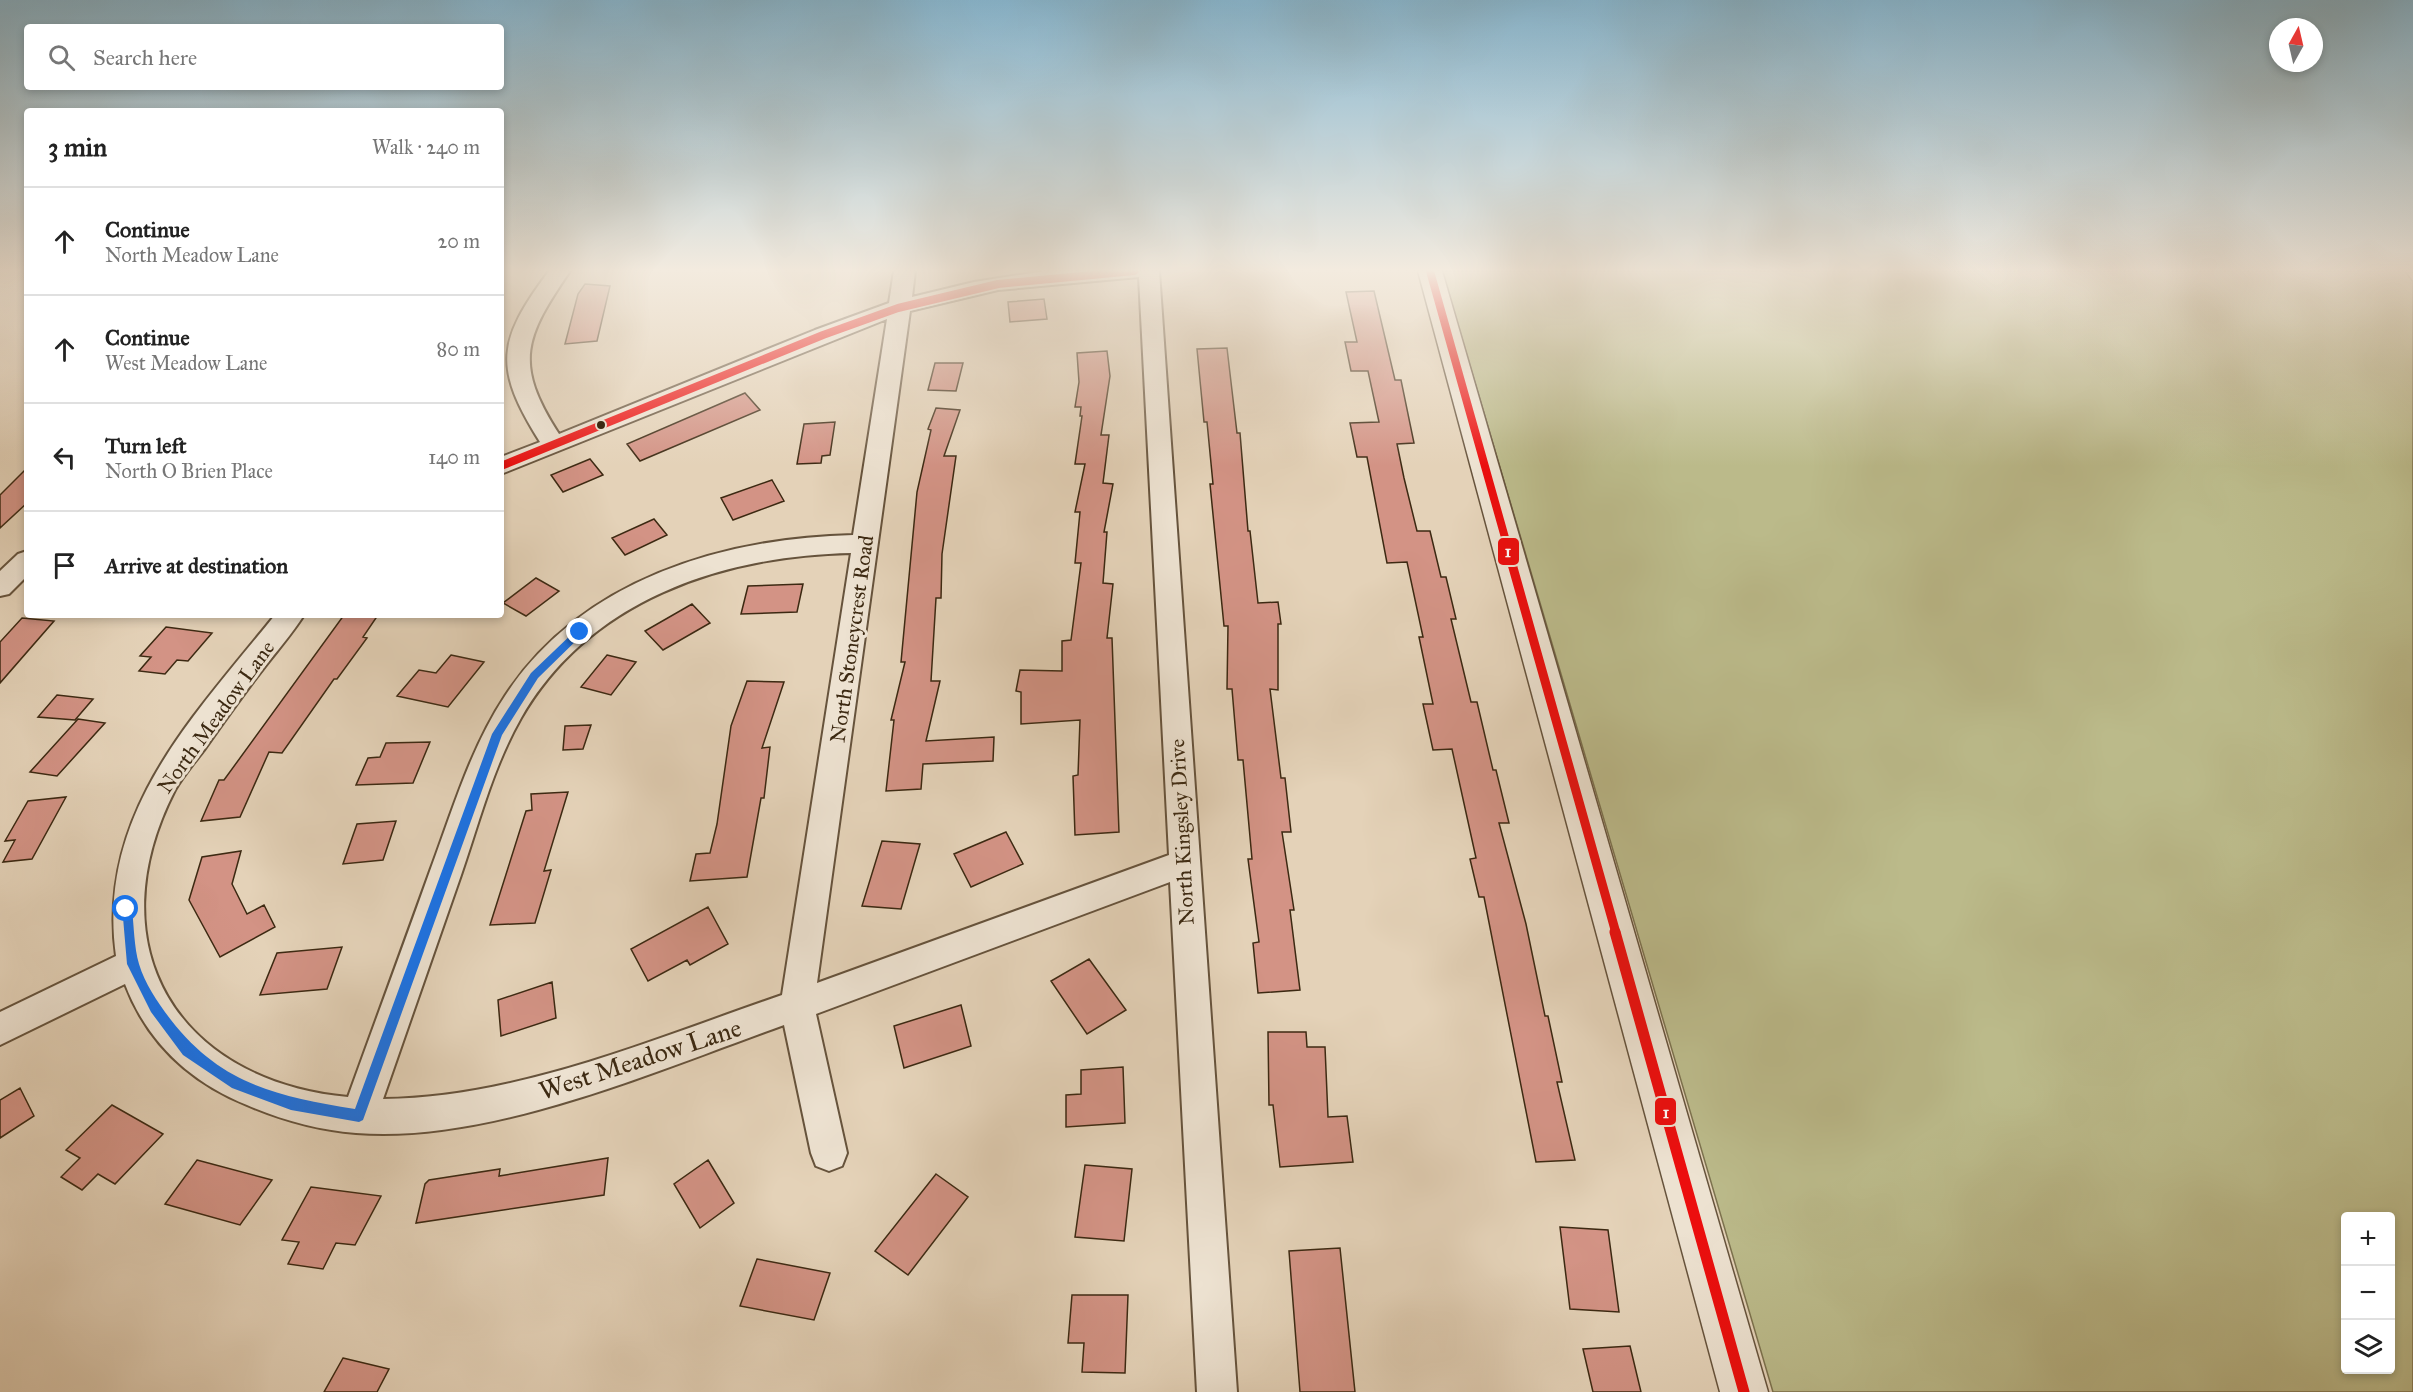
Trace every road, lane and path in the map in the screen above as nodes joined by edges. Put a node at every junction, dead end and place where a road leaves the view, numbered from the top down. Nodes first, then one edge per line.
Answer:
1 (521, 336) edge
2 (819, 336) edge
3 (896, 336) edge
4 (1153, 336) edge
5 (1448, 336) edge
6 (554, 445) junction
7 (504, 465) edge
8 (866, 544) junction
9 (24, 563) edge
10 (0, 587) edge
11 (288, 618) edge
12 (1184, 863) junction
13 (133, 964) junction
14 (797, 1006) junction
15 (0, 1029) edge
16 (359, 1116) junction
17 (829, 1153) dead end
18 (1217, 1392) edge
19 (1744, 1392) edge

1 - 6 street
2 - 6 street
3 - 8 street, North Stoneycrest Road
4 - 12 street, North Kingsley Drive
5 - 19 street
6 - 7 street
8 - 14 street, North Stoneycrest Road
8 - 16 street
9 - 10 street
11 - 13 street, North Meadow Lane
12 - 14 street, West Meadow Lane
12 - 18 street, North Kingsley Drive
13 - 15 street
13 - 16 street, West Meadow Lane
14 - 16 street, West Meadow Lane
14 - 17 street

